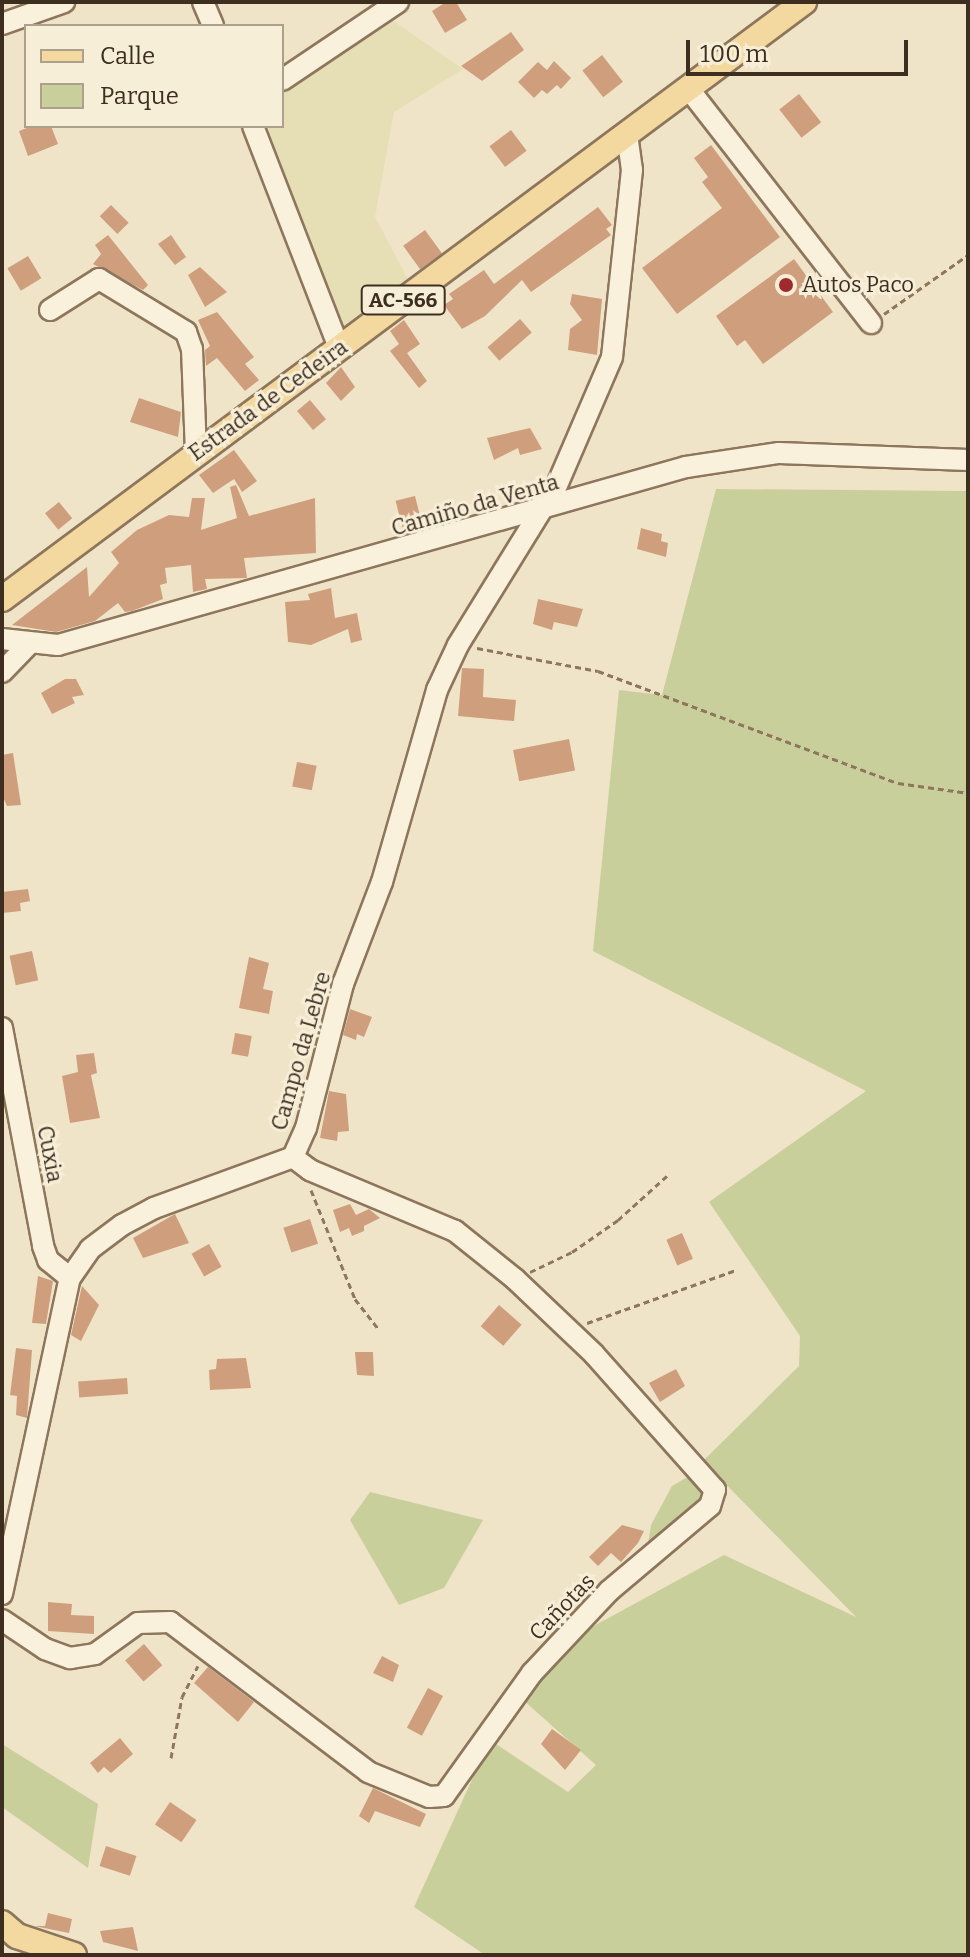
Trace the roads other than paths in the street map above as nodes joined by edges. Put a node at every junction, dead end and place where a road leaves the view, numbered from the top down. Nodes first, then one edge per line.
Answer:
1 (64, 2) edge
2 (203, 2) edge
3 (398, 2) edge
4 (804, 2) edge
5 (2, 24) edge
6 (212, 24) edge
7 (284, 79) edge
8 (688, 88) junction
9 (254, 128) edge
10 (627, 134) junction
11 (50, 310) dead end
12 (871, 323) road end
13 (339, 348) junction
14 (196, 452) junction
15 (968, 460) edge
16 (542, 512) junction
17 (2, 599) edge
18 (2, 639) edge
19 (28, 645) junction
20 (2, 672) edge
21 (2, 1028) edge
22 (293, 1157) junction
23 (70, 1278) junction
24 (2, 1594) edge
25 (2, 1620) edge
26 (2, 1923) edge
27 (74, 1955) edge

1 - 5 street
2 - 6 street
3 - 7 street
4 - 8 main road, Estrada de Cedeira / AC-566
8 - 10 main road, Estrada de Cedeira / AC-566
8 - 12 street
9 - 13 street
10 - 13 main road, Estrada de Cedeira / AC-566
10 - 16 street, Campo da Lebre
11 - 14 street
13 - 14 main road, Estrada de Cedeira / AC-566
14 - 17 main road, Estrada de Cedeira / AC-566
15 - 16 street, Camiño da Venta
16 - 19 street, Camiño da Venta
16 - 22 street, Campo da Lebre
18 - 19 street, Camiño da Venta
19 - 20 street
21 - 23 street, Cuxia
22 - 23 street, Campo da Lebre
22 - 25 street, Cañotas
23 - 24 street, Campo da Lebre
26 - 27 main road

